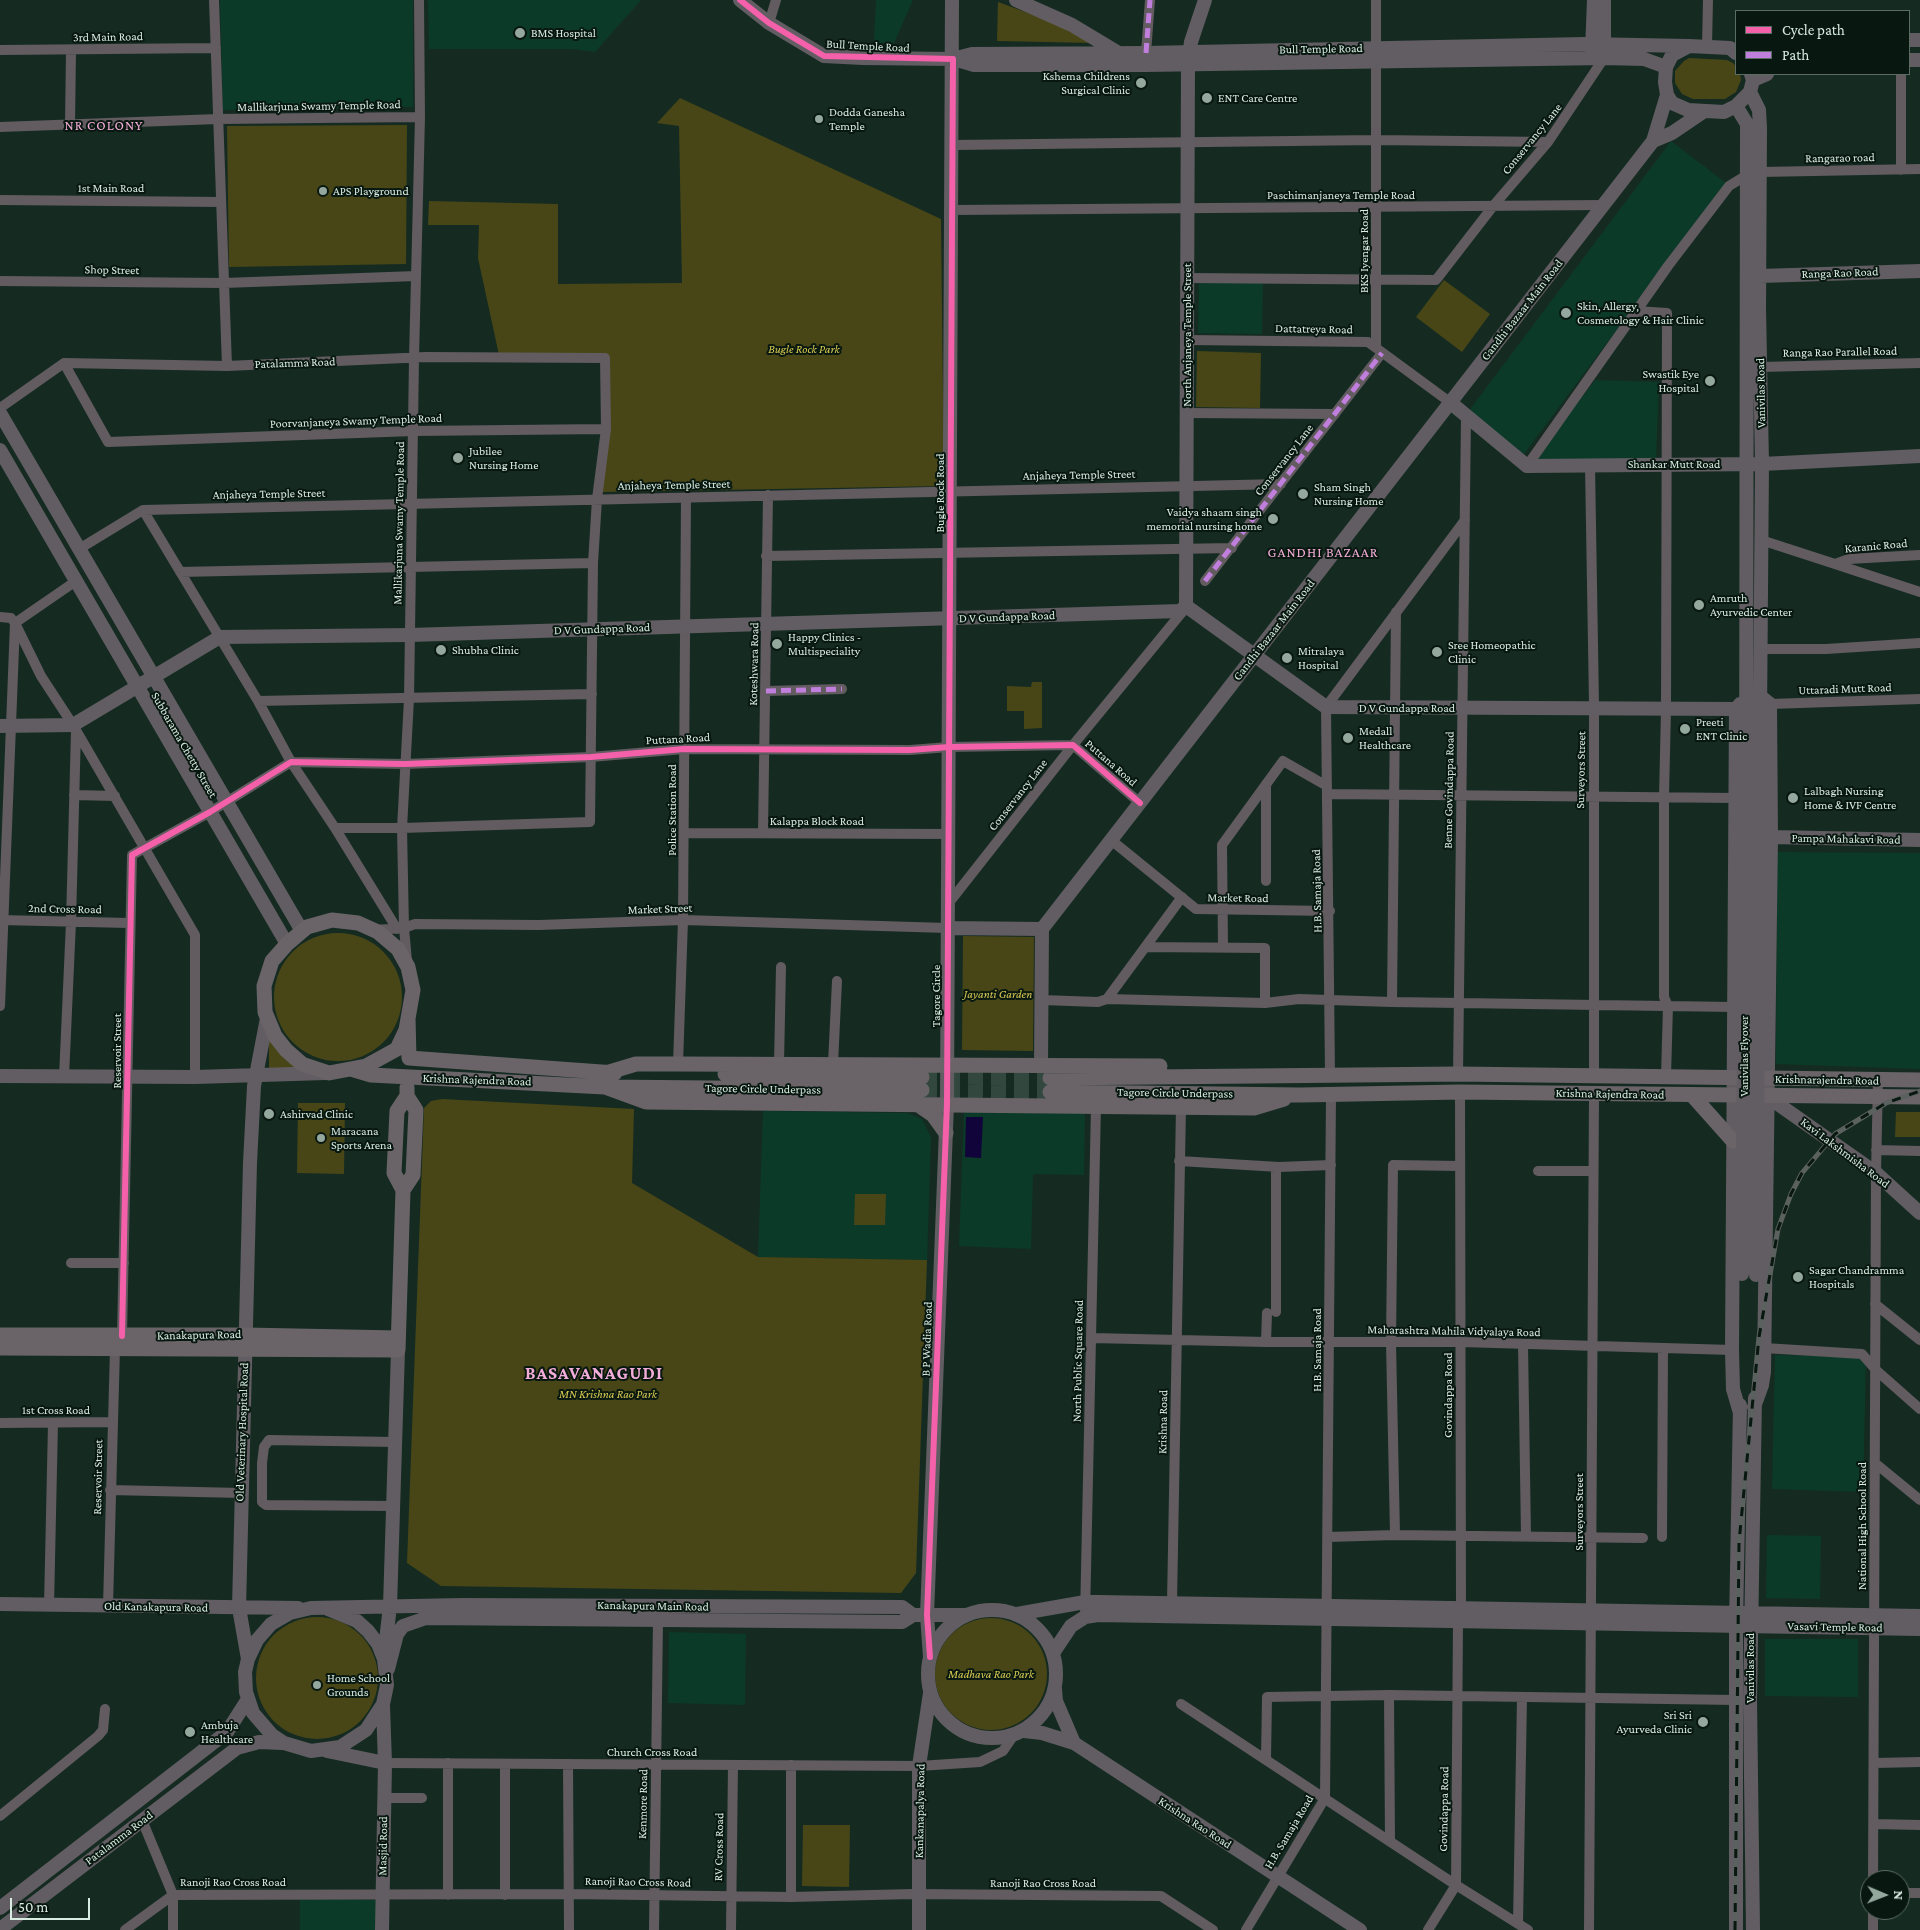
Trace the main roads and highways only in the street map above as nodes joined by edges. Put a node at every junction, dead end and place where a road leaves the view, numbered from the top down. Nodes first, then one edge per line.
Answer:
1 (740, 0) edge
2 (952, 0) edge
3 (1016, 0) edge
4 (1205, 0) edge
5 (1594, 0) edge
6 (1604, 0) edge
7 (1034, 4) edge
8 (1599, 43) junction
9 (1689, 46) junction
10 (1735, 50) edge
11 (1119, 53) junction
12 (1189, 58) junction
13 (953, 59) junction
14 (1598, 59) junction
15 (1666, 67) junction
16 (1766, 75) edge
17 (1751, 82) edge
18 (1667, 95) junction
19 (1736, 106) junction
20 (1703, 112) junction
21 (1653, 141) junction
22 (1754, 174) junction
23 (1920, 271) edge
24 (1760, 276) junction
25 (1450, 403) junction
26 (0, 414) edge
27 (0, 450) edge
28 (1920, 456) edge
29 (1747, 464) junction
30 (1762, 464) junction
31 (1185, 609) junction
32 (950, 618) junction
33 (1254, 655) junction
34 (153, 676) junction
35 (137, 686) junction
36 (1745, 698) junction
37 (1765, 700) junction
38 (1736, 709) junction
39 (5, 726) edge
40 (1771, 837) junction
41 (1920, 840) edge
42 (1752, 845) junction
43 (947, 928) junction
44 (1042, 929) junction
45 (302, 931) junction
46 (286, 944) junction
47 (267, 1018) junction
48 (408, 1018) junction
49 (409, 1058) junction
50 (948, 1065) junction
51 (1041, 1065) junction
52 (351, 1069) junction
53 (329, 1073) junction
54 (1289, 1075) junction
55 (0, 1076) edge
56 (257, 1076) junction
57 (407, 1077) junction
58 (1733, 1077) junction
59 (1768, 1079) junction
60 (605, 1080) junction
61 (1920, 1080) edge
62 (920, 1090) junction
63 (1301, 1095) junction
64 (1692, 1095) junction
65 (1732, 1096) junction
66 (1768, 1097) junction
67 (1920, 1098) edge
68 (947, 1104) junction
69 (946, 1133) junction
70 (1733, 1140) junction
71 (1920, 1213) edge
72 (0, 1335) edge
73 (245, 1341) junction
74 (118, 1342) junction
75 (398, 1344) junction
76 (0, 1348) edge
77 (1754, 1407) junction
78 (1740, 1413) junction
79 (0, 1604) edge
80 (390, 1606) junction
81 (238, 1608) junction
82 (311, 1608) junction
83 (328, 1609) junction
84 (1328, 1612) junction
85 (1017, 1614) junction
86 (913, 1615) junction
87 (927, 1615) junction
88 (967, 1615) junction
89 (1920, 1616) edge
90 (1744, 1619) junction
91 (1874, 1622) junction
92 (1920, 1629) edge
93 (1053, 1653) junction
94 (930, 1657) junction
95 (248, 1659) junction
96 (384, 1659) junction
97 (387, 1675) junction
98 (1055, 1689) junction
99 (930, 1693) junction
100 (248, 1700) junction
101 (382, 1704) junction
102 (1019, 1733) junction
103 (1074, 1742) junction
104 (284, 1743) junction
105 (325, 1750) junction
106 (385, 1763) junction
107 (0, 1908) edge
108 (0, 1929) edge
109 (382, 1930) edge
110 (919, 1930) edge
111 (1360, 1930) edge
112 (1736, 1930) edge
113 (1753, 1930) edge

1 - 13 main road, Bull Temple Road
2 - 13 main road, Bugle Rock Road
3 - 7 main road
4 - 12 main road, North Anjaneya Temple Street
5 - 8 main road
6 - 8 main road
7 - 11 main road
8 - 9 main road, Bull Temple Road
8 - 12 main road, Bull Temple Road
8 - 14 main road
9 - 10 main road, Bull Temple Road
9 - 15 main road
11 - 12 main road, Bull Temple Road
11 - 13 main road, Bull Temple Road
12 - 13 main road, Bull Temple Road
12 - 14 main road, Bull Temple Road
12 - 31 main road, North Anjaneya Temple Street
13 - 32 main road, Bugle Rock Road
14 - 15 main road, Bull Temple Road
15 - 18 main road
16 - 17 main road
17 - 19 main road
17 - 22 main road, Vanivilas Road
18 - 20 main road
18 - 21 main road
19 - 20 main road
19 - 22 main road
20 - 21 main road
21 - 25 main road, Gandhi Bazaar Main Road
22 - 24 main road, Vanivilas Road
22 - 29 main road, Vanivilas Road
23 - 24 main road, Ranga Rao Road
24 - 30 main road, Vanivilas Road
25 - 29 main road, Shankar Mutt Road
25 - 33 main road, Gandhi Bazaar Main Road
26 - 34 main road, Subbarama Chetty Street
27 - 35 main road, Subbarama Chetty Street
28 - 30 main road, Shankar Mutt Road
29 - 30 main road, Shankar Mutt Road
29 - 36 main road, Vanivilas Road
30 - 37 main road, Vanivilas Road
31 - 32 main road, D V Gundappa Road
31 - 33 main road
32 - 34 main road, D V Gundappa Road
32 - 43 main road, Bugle Rock Road
33 - 38 main road, D V Gundappa Road
33 - 44 main road, Gandhi Bazaar Main Road
34 - 35 main road, D V Gundappa Road
34 - 45 main road, Subbarama Chetty Street
35 - 39 main road, D V Gundappa Road
35 - 46 main road, Subbarama Chetty Street
36 - 38 main road
36 - 42 main road, Vanivilas Flyover
37 - 40 main road
37 - 42 main road, Vanivilas Flyover
38 - 58 main road
40 - 41 main road, Pampa Mahakavi Road
40 - 59 main road
42 - 77 main road, Vanivilas Flyover, bridge
42 - 78 main road, Vanivilas Flyover, bridge
43 - 44 main road
43 - 50 main road, Tagore Circle
44 - 51 main road
45 - 46 main road
45 - 48 main road
46 - 47 main road
47 - 53 main road
47 - 56 main road, Old Veterinary Hospital Road
48 - 49 main road
48 - 52 main road
49 - 57 main road
49 - 60 main road, Krishna Rajendra Road
50 - 51 main road
50 - 60 main road
50 - 68 main road, B P Wadia Road
51 - 54 main road
52 - 53 main road
52 - 57 main road, Krishna Rajendra Road
53 - 56 main road
54 - 58 main road, Krishna Rajendra Road
54 - 63 main road, Tagore Circle Underpass
55 - 56 main road
56 - 73 main road, Old Veterinary Hospital Road
57 - 60 main road, Krishna Rajendra Road
57 - 75 main road
58 - 59 main road, Krishnarajendra Road
58 - 65 main road
59 - 61 main road, Krishnarajendra Road
59 - 66 main road
60 - 62 main road, Tagore Circle Underpass
60 - 62 main road
62 - 68 main road
62 - 69 main road
63 - 64 main road, Krishna Rajendra Road
63 - 68 main road
64 - 65 main road, Krishna Rajendra Road
64 - 70 main road
65 - 66 main road, Krishna Rajendra Road
65 - 70 main road
66 - 67 main road, Krishna Rajendra Road
66 - 71 main road, Kavi Lakshmisha Road
66 - 77 main road
68 - 69 main road, B P Wadia Road
69 - 87 main road, B P Wadia Road
70 - 78 main road
72 - 74 main road, Kanakapura Road
73 - 74 main road, Kanakapura Road
73 - 75 main road, Kanakapura Road
73 - 81 main road, Old Veterinary Hospital Road
74 - 76 main road, Kanakapura Road
75 - 80 main road
77 - 90 main road, Vanivilas Road
78 - 90 main road, Vanivilas Road
79 - 81 main road, Old Kanakapura Road
80 - 83 main road, Kanakapura Main Road
80 - 86 main road, Kanakapura Main Road
80 - 96 main road
81 - 82 main road, Old Kanakapura Road
81 - 95 main road, Old Veterinary Hospital Road
82 - 83 main road
82 - 95 main road
83 - 96 main road
84 - 85 main road
84 - 90 main road, Vasavi Temple Road
84 - 93 main road
85 - 88 main road
85 - 93 main road
86 - 87 main road
86 - 97 main road
87 - 88 main road
87 - 94 main road
88 - 94 main road
89 - 91 main road, Vasavi Temple Road
90 - 91 main road, Vasavi Temple Road
90 - 112 main road, Vanivilas Road
90 - 113 main road, Vanivilas Road
91 - 92 main road, Vasavi Temple Road
93 - 98 main road
94 - 99 main road
95 - 100 main road
96 - 97 main road
97 - 101 main road
98 - 102 main road
98 - 103 main road
99 - 102 main road
99 - 110 main road, Kankanapalya Road
100 - 104 main road
100 - 107 main road, Patalamma Road
101 - 105 main road
101 - 106 main road, Masjid Road
102 - 103 main road, Krishna Rao Road
103 - 111 main road, Krishna Rao Road
104 - 105 main road
104 - 108 main road, Patalamma Road
105 - 106 main road
106 - 109 main road, Masjid Road

